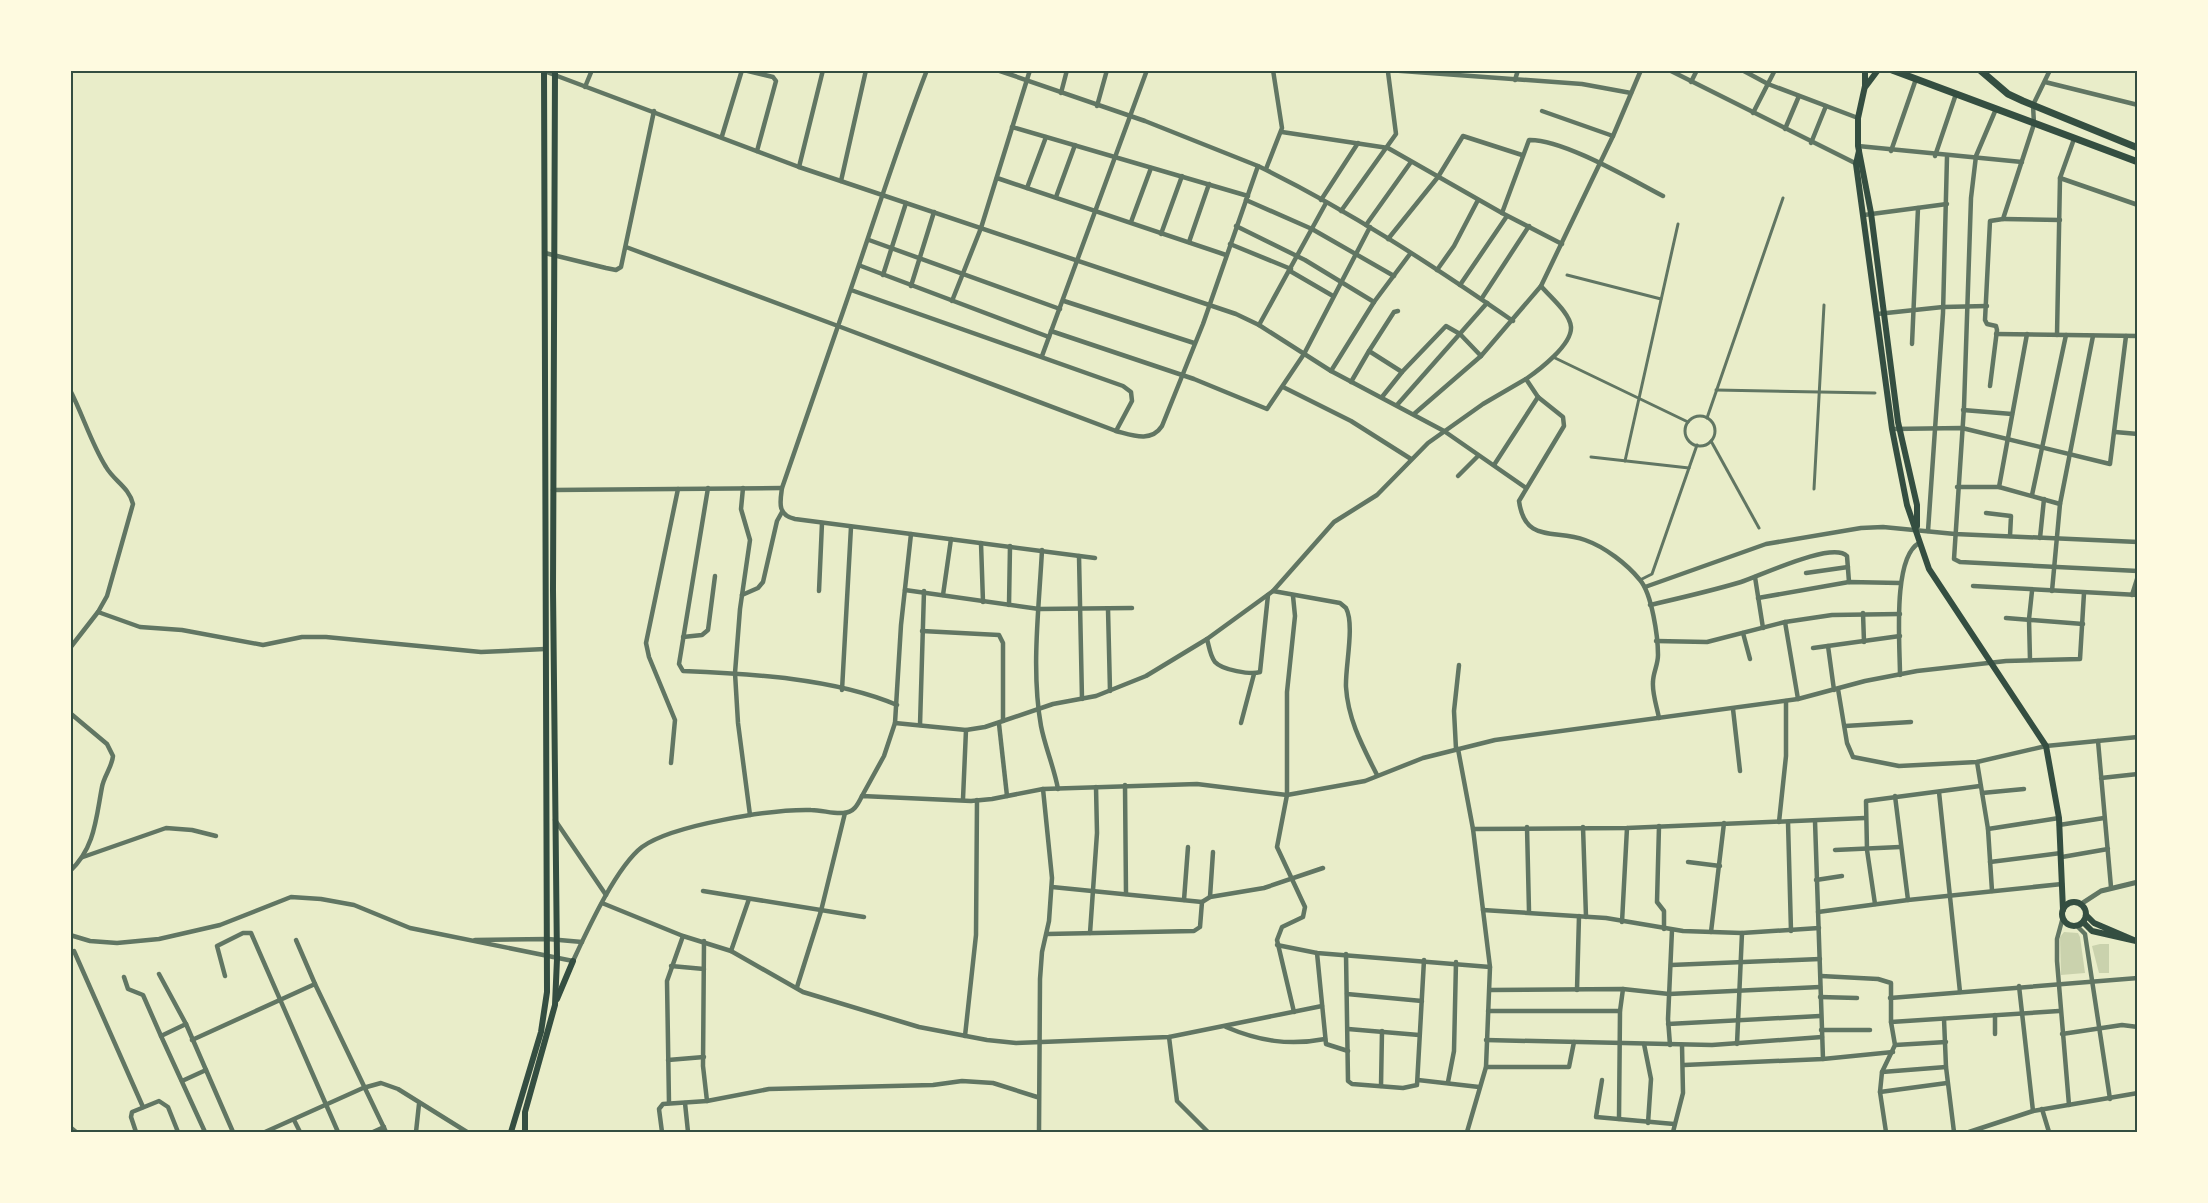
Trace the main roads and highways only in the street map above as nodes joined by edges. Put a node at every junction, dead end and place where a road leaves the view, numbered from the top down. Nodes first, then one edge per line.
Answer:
1 (1865, 70) edge
2 (1878, 70) edge
3 (1892, 70) edge
4 (1906, 70) edge
5 (1980, 70) edge
6 (544, 71) edge
7 (555, 72) edge
8 (1916, 79) junction
9 (1865, 86) junction
10 (2138, 148) edge
11 (2138, 162) edge
12 (1895, 428) junction
13 (1919, 530) junction
14 (2062, 884) junction
15 (2078, 903) junction
16 (2063, 910) junction
17 (2086, 915) junction
18 (2080, 924) junction
19 (2137, 941) edge
20 (573, 961) road end
21 (555, 1005) junction
22 (511, 1132) edge
23 (525, 1132) edge

1 - 9 main road
2 - 9 main road
3 - 8 main road
4 - 8 main road
5 - 10 main road
6 - 22 main road
7 - 21 main road
8 - 11 main road
9 - 12 main road
12 - 13 main road
12 - 13 main road
13 - 14 main road
14 - 15 main road
14 - 16 main road
15 - 16 main road
15 - 17 main road
16 - 18 main road
17 - 18 main road
17 - 19 main road
18 - 19 main road
20 - 21 main road
21 - 23 main road

